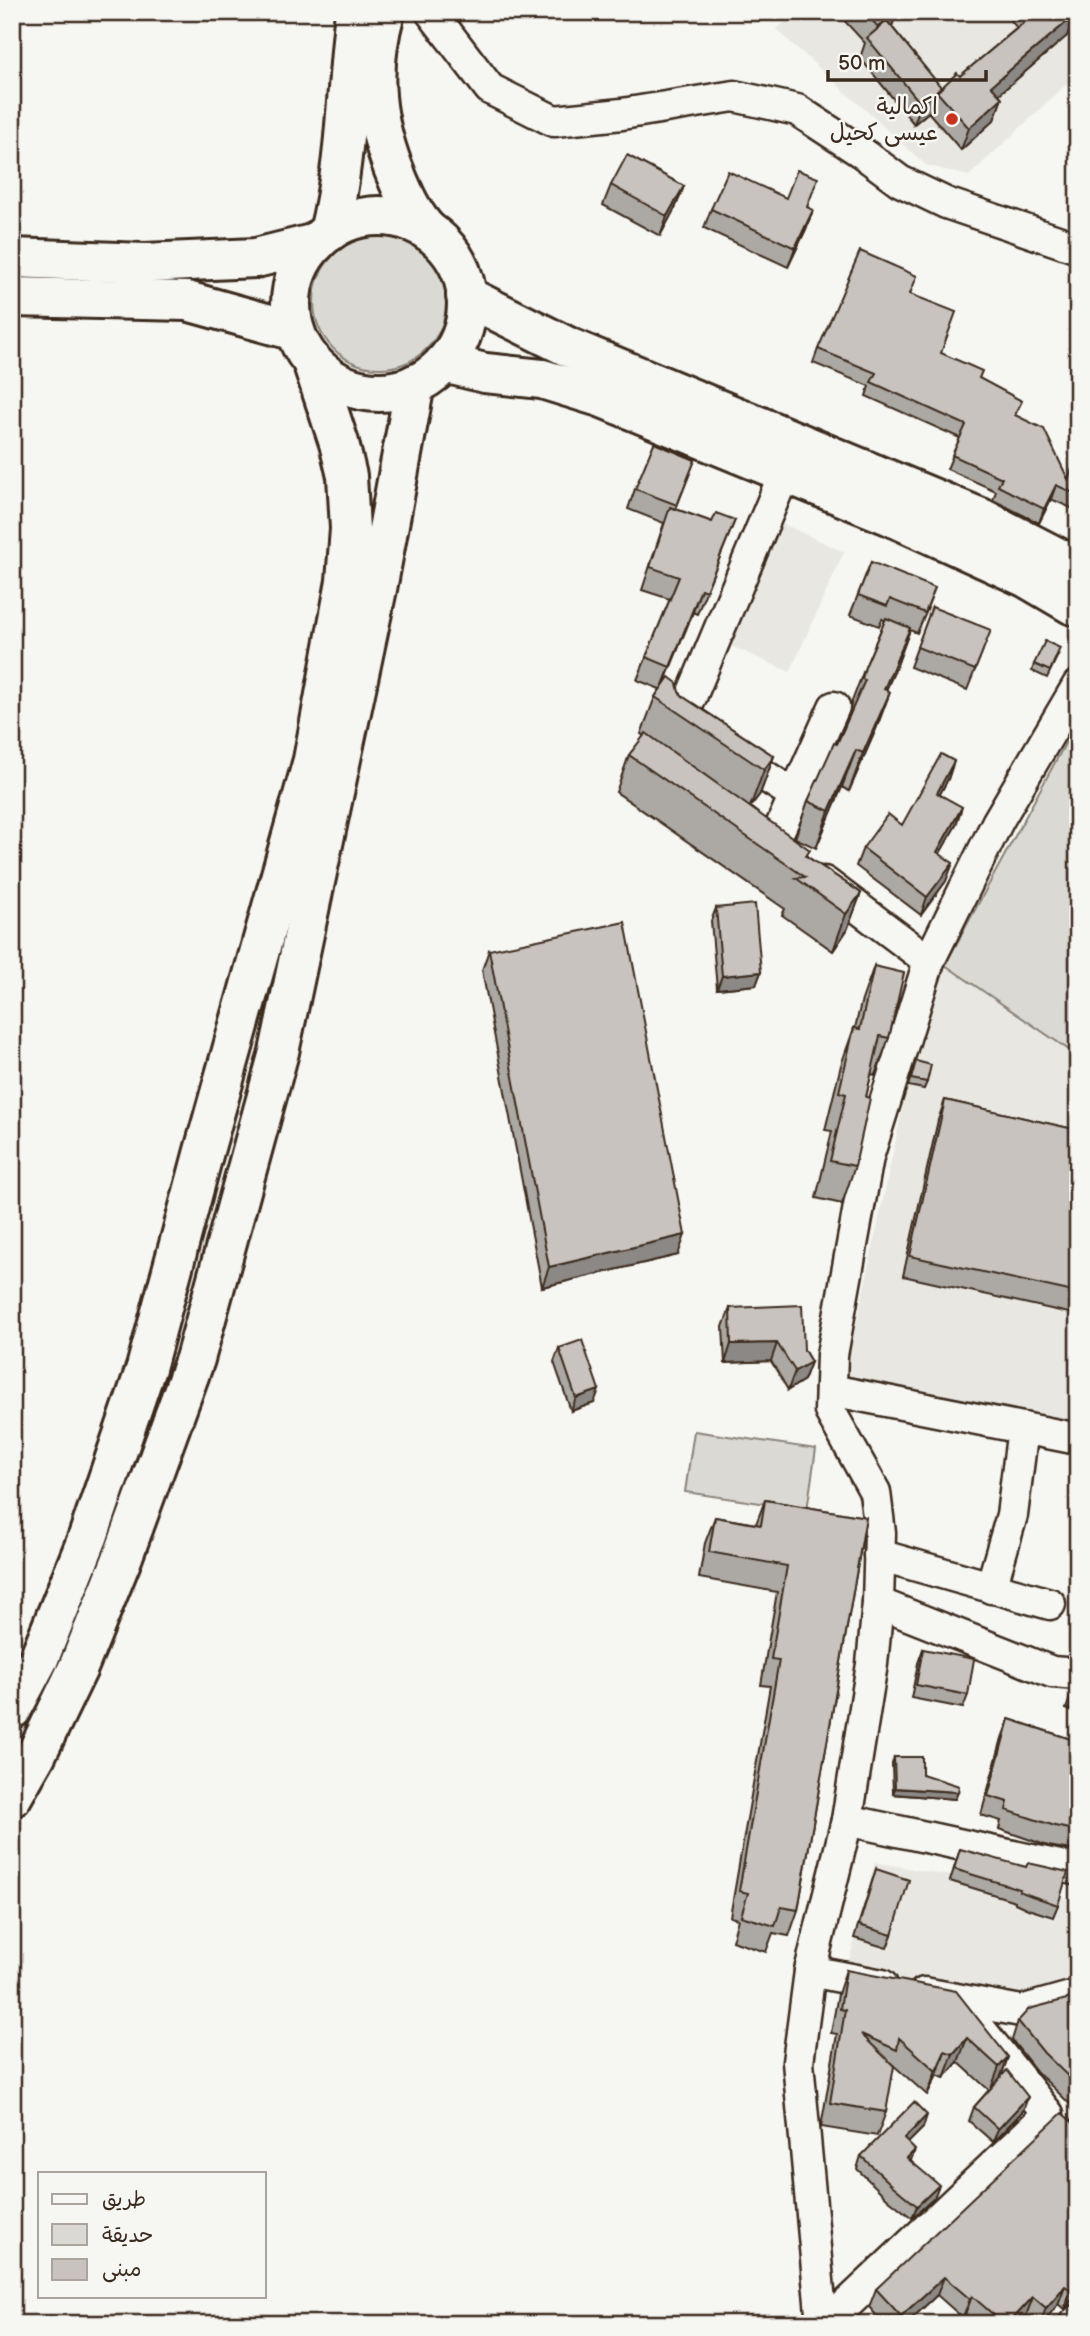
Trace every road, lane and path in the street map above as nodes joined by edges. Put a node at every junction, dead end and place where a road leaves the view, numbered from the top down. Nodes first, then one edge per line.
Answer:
1 (355, 12) edge
2 (385, 12) edge
3 (431, 12) edge
4 (428, 231) junction
5 (323, 237) junction
6 (1078, 248) edge
7 (12, 258) edge
8 (466, 296) junction
9 (12, 297) edge
10 (295, 331) junction
11 (313, 364) junction
12 (429, 374) junction
13 (785, 472) junction
14 (1078, 568) edge
15 (1078, 605) edge
16 (1078, 685) edge
17 (834, 707) dead end
18 (796, 796) junction
19 (929, 961) junction
20 (831, 1390) junction
21 (1023, 1428) junction
22 (1078, 1438) edge
23 (878, 1555) junction
24 (991, 1588) junction
25 (878, 1603) junction
26 (1050, 1604) dead end
27 (1078, 1674) edge
28 (12, 1709) edge
29 (12, 1797) edge
30 (847, 1820) junction
31 (1078, 1870) edge
32 (810, 1971) junction
33 (1078, 1996) edge
34 (958, 2000) junction
35 (1078, 2320) edge
36 (824, 2324) edge
37 (1074, 2324) edge

1 - 5 main road
2 - 4 main road
3 - 6 street
4 - 5 main road
4 - 8 main road
5 - 7 main road
5 - 10 main road
8 - 12 main road
8 - 14 main road
9 - 10 main road
10 - 11 main road
11 - 12 main road
11 - 28 main road
12 - 13 main road
12 - 29 main road
13 - 15 main road
13 - 18 street
16 - 19 street
17 - 18 street
18 - 19 street
19 - 20 street
20 - 21 street
20 - 23 street
21 - 22 street
21 - 24 street
23 - 24 street
23 - 25 street
24 - 26 street
25 - 27 street
25 - 30 street
30 - 31 street
30 - 32 street
32 - 34 street
32 - 36 street
33 - 34 street
34 - 36 street
35 - 37 street

